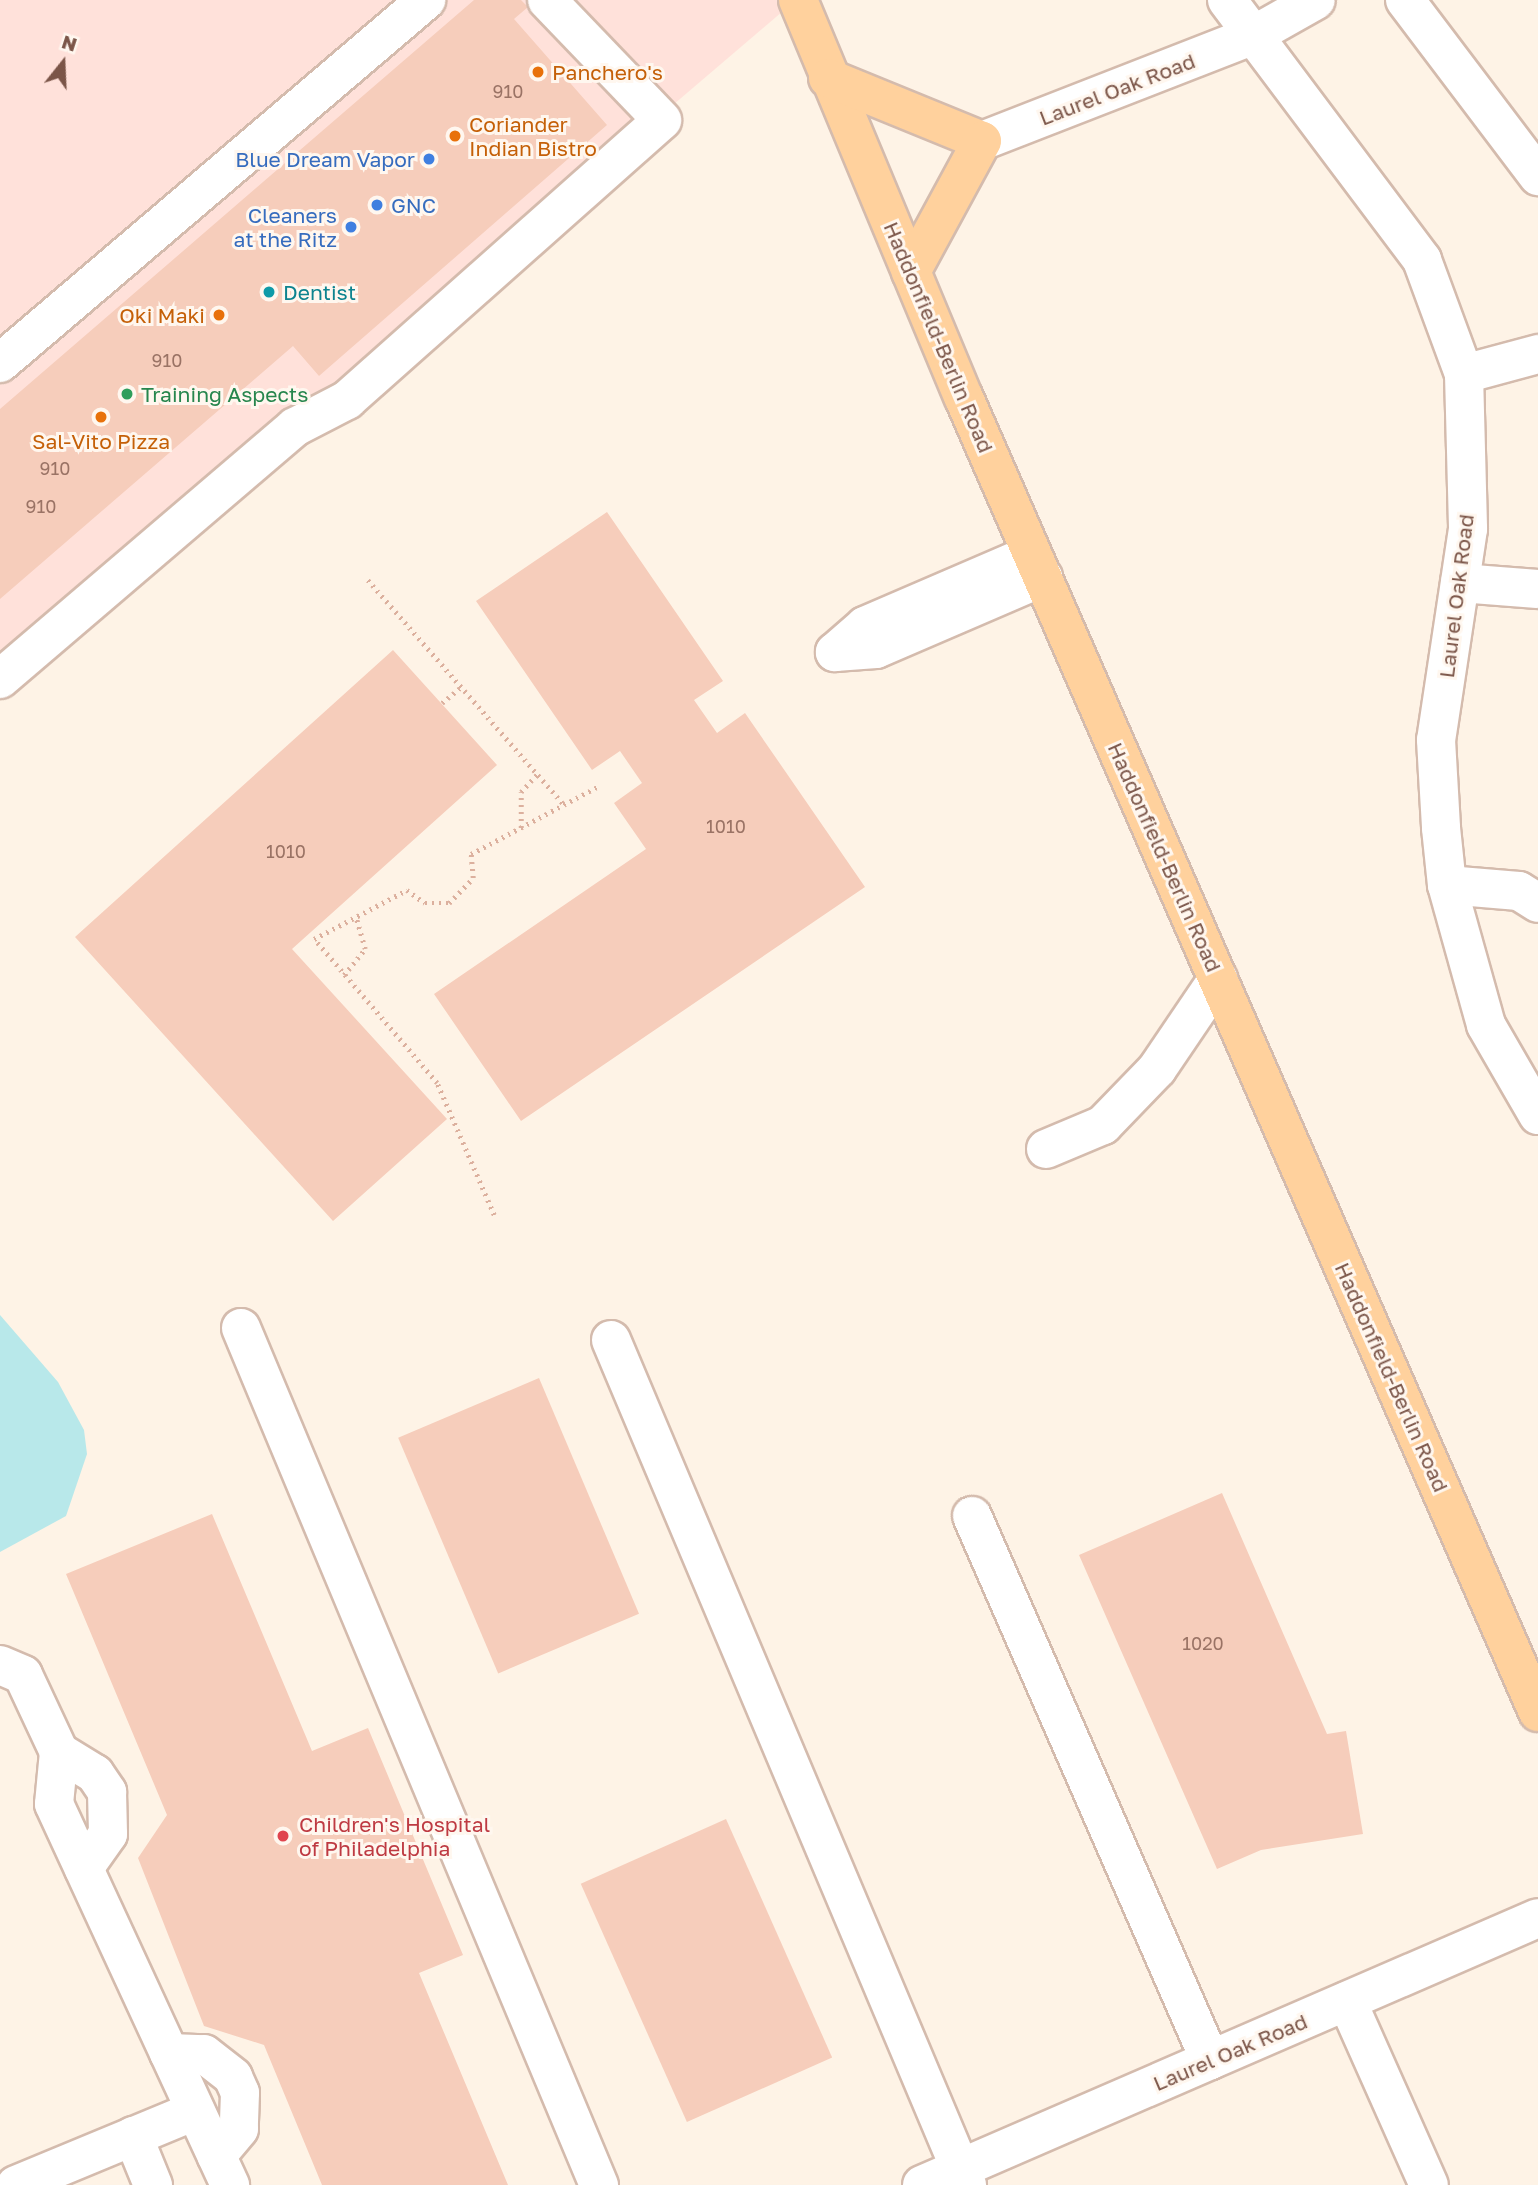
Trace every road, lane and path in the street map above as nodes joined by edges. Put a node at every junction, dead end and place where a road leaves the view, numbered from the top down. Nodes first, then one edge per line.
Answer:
1 (426, 0) edge
2 (547, 0) edge
3 (797, 0) edge
4 (1227, 0) edge
5 (1316, 0) edge
6 (1405, 0) edge
7 (1252, 36) junction
8 (828, 78) junction
9 (982, 141) junction
10 (1538, 176) edge
11 (911, 272) junction
12 (1538, 354) edge
13 (2, 359) edge
14 (1464, 374) junction
15 (368, 580) dead end
16 (1460, 583) junction
17 (1538, 589) edge
18 (0, 679) edge
19 (461, 687) junction
20 (442, 703) dead end
21 (537, 774) junction
22 (597, 786) dead end
23 (564, 805) junction
24 (521, 828) junction
25 (1447, 885) junction
26 (1538, 902) edge
27 (356, 917) junction
28 (344, 975) junction
29 (1218, 979) junction
30 (1538, 1115) edge
31 (1046, 1149) dead end
32 (494, 1215) dead end
33 (241, 1328) dead end
34 (611, 1340) dead end
35 (972, 1516) dead end
36 (0, 1665) edge
37 (1538, 1712) edge
38 (59, 1752) junction
39 (84, 1868) junction
40 (1538, 1918) edge
41 (1347, 2001) junction
42 (169, 2053) junction
43 (1210, 2060) junction
44 (195, 2111) junction
45 (133, 2136) junction
46 (223, 2171) edge
47 (964, 2177) edge
48 (16, 2185) edge
49 (153, 2185) edge
50 (599, 2185) edge
51 (922, 2185) edge
52 (1429, 2185) edge

1 - 13 street
2 - 18 street
3 - 8 main road, Haddonfield-Berlin Road
4 - 7 street, Laurel Oak Road
5 - 7 street, Laurel Oak Road
6 - 10 street
7 - 9 street, Laurel Oak Road
7 - 14 street, Laurel Oak Road
8 - 9 main road
8 - 11 main road, Haddonfield-Berlin Road
9 - 11 main road
11 - 29 main road, Haddonfield-Berlin Road
12 - 14 street
14 - 16 street, Laurel Oak Road
15 - 19 path
16 - 17 street
16 - 25 street, Laurel Oak Road
19 - 20 path
19 - 21 path
21 - 23 path
21 - 24 path
22 - 23 path
23 - 24 path
24 - 27 path
25 - 26 street
25 - 30 street, Laurel Oak Road
27 - 28 path
27 - 28 path
28 - 32 path
29 - 31 street
29 - 37 main road, Haddonfield-Berlin Road
33 - 50 street
34 - 47 street
35 - 43 street
36 - 38 street
38 - 39 street
38 - 39 street
39 - 42 street
40 - 41 street, Laurel Oak Road
41 - 43 street, Laurel Oak Road
41 - 52 street
42 - 44 street
42 - 46 street
43 - 47 street, Laurel Oak Road
44 - 45 street
44 - 46 street
45 - 48 street
45 - 49 street
47 - 51 street, Laurel Oak Road

